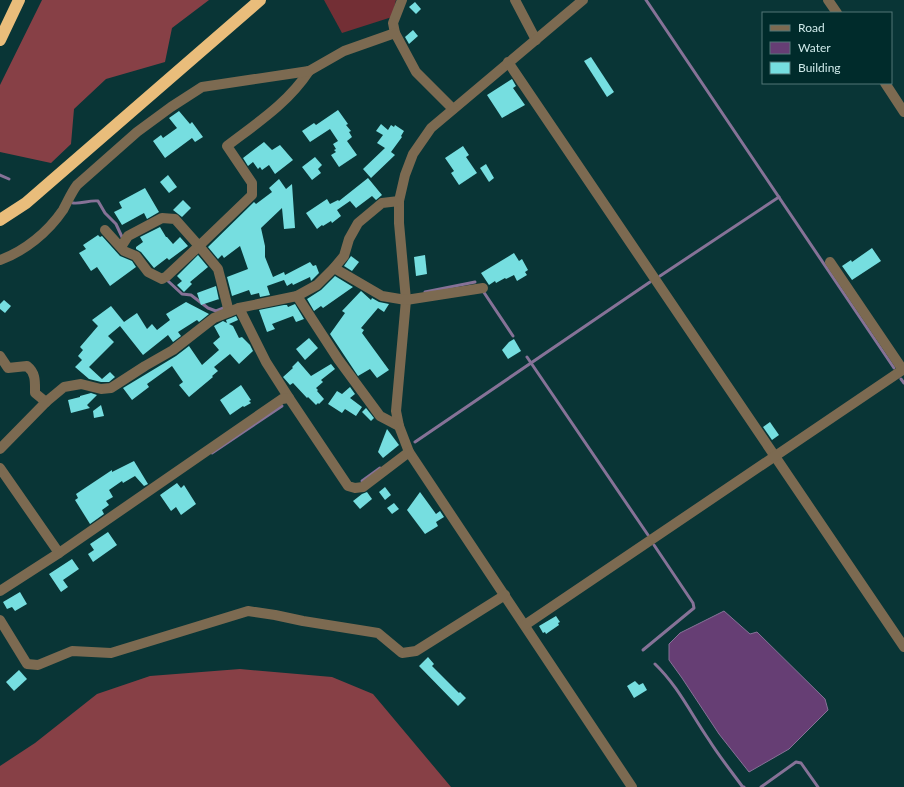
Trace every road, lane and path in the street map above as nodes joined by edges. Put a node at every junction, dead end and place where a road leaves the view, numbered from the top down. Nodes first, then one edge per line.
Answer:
1 (18, 0) edge
2 (260, 0) edge
3 (402, 0) edge
4 (515, 0) edge
5 (584, 0) edge
6 (828, 0) edge
7 (836, 12) edge
8 (395, 33) junction
9 (0, 40) edge
10 (536, 40) junction
11 (508, 62) junction
12 (309, 71) junction
13 (886, 84) edge
14 (453, 109) junction
15 (904, 112) edge
16 (399, 201) junction
17 (0, 220) edge
18 (105, 230) dead end
19 (199, 246) junction
20 (121, 248) junction
21 (0, 260) edge
22 (830, 262) dead end
23 (334, 268) junction
24 (483, 288) dead end
25 (297, 296) junction
26 (406, 300) junction
27 (234, 310) junction
28 (0, 356) edge
29 (903, 369) edge
30 (290, 398) junction
31 (46, 402) junction
32 (399, 426) junction
33 (0, 449) edge
34 (409, 452) junction
35 (775, 457) junction
36 (0, 468) edge
37 (58, 553) junction
38 (0, 591) edge
39 (505, 595) junction
40 (0, 620) edge
41 (525, 625) junction
42 (904, 647) edge
43 (632, 787) edge

1 - 9 highway
2 - 17 highway
3 - 8 street
4 - 10 street
5 - 10 street
6 - 7 street
8 - 12 street
8 - 14 street
10 - 11 street
11 - 14 street
11 - 35 street
12 - 19 street
12 - 21 street
13 - 15 street
14 - 16 street
16 - 23 street
16 - 26 street
18 - 20 street
19 - 20 street
19 - 20 street
19 - 27 street
22 - 29 street
23 - 25 street
23 - 26 street
24 - 26 street
25 - 27 street
25 - 32 street
26 - 32 street
27 - 30 street
27 - 31 street
28 - 31 street
29 - 35 street
30 - 34 street
30 - 37 street
31 - 33 street
32 - 34 street
34 - 39 street
35 - 41 street
35 - 42 street
36 - 37 street
37 - 38 street
39 - 40 street
39 - 41 street
41 - 43 street

